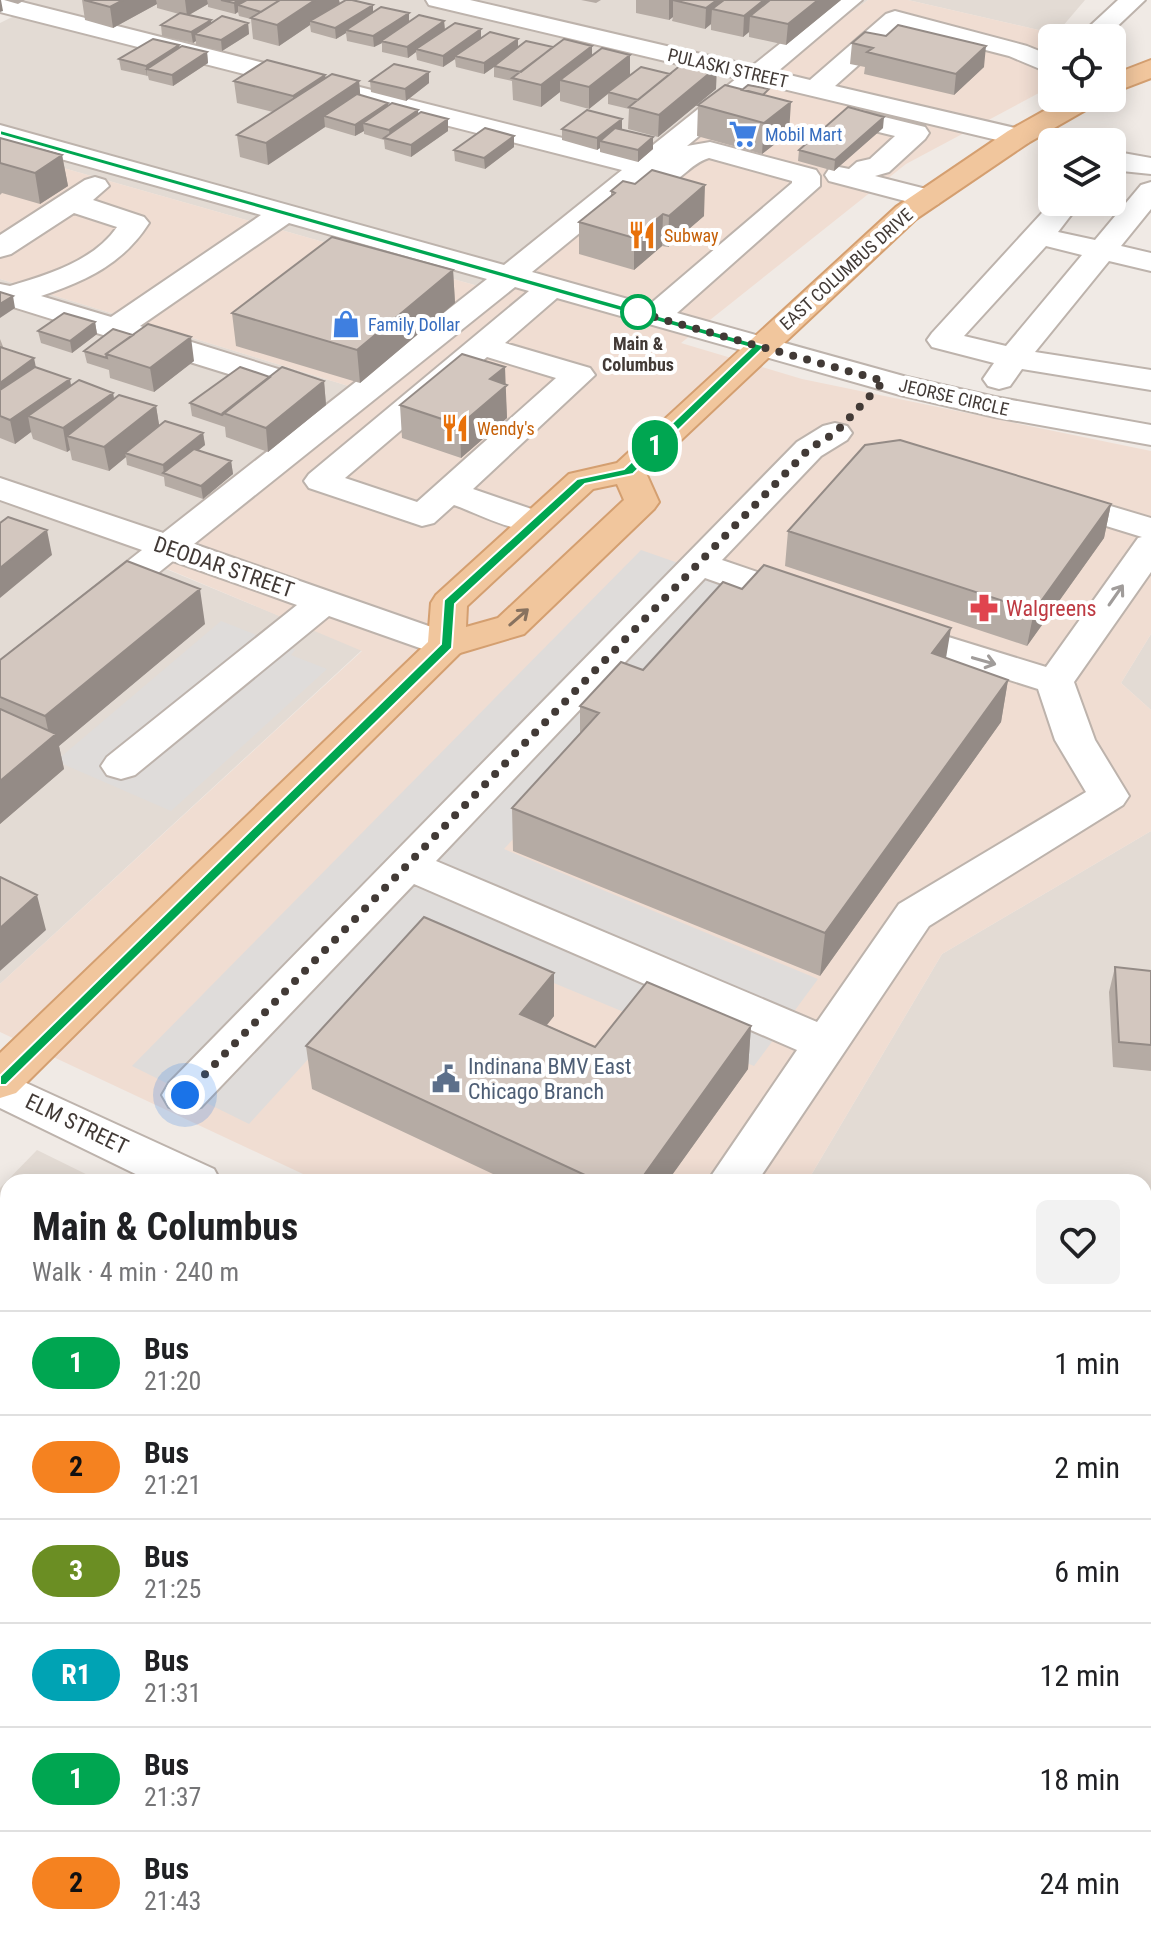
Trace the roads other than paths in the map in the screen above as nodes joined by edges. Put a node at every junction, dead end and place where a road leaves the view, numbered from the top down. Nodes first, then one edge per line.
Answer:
1 (75, 0) edge
2 (438, 0) edge
3 (850, 0) edge
4 (1133, 0) edge
5 (0, 4) edge
6 (46, 15) junction
7 (1106, 24) edge
8 (11, 34) dead end
9 (1038, 60) edge
10 (1151, 68) edge
11 (1126, 79) edge
12 (748, 83) junction
13 (816, 89) junction
14 (844, 111) junction
15 (1062, 112) edge
16 (0, 133) edge
17 (1018, 137) junction
18 (809, 143) edge
19 (865, 161) junction
20 (1126, 162) edge
21 (1151, 166) edge
22 (643, 167) junction
23 (123, 168) junction
24 (806, 186) junction
25 (1151, 191) edge
26 (70, 202) junction
27 (917, 206) junction
28 (284, 213) junction
29 (1055, 216) edge
30 (1039, 236) junction
31 (0, 248) edge
32 (1103, 251) junction
33 (1151, 262) edge
34 (532, 282) junction
35 (5, 294) edge
36 (654, 317) junction
37 (115, 329) junction
38 (483, 346) junction
39 (759, 346) junction
40 (1013, 358) junction
41 (1151, 380) edge
42 (351, 402) junction
43 (983, 404) junction
44 (861, 414) junction
45 (1151, 435) edge
46 (628, 471) junction
47 (0, 488) edge
48 (1016, 488) edge
49 (449, 492) junction
50 (537, 522) junction
51 (1151, 529) edge
52 (1151, 546) edge
53 (169, 548) junction
54 (698, 564) junction
55 (323, 602) junction
56 (447, 645) junction
57 (0, 681) edge
58 (1055, 682) junction
59 (121, 766) dead end
60 (407, 865) junction
61 (826, 1044) junction
62 (0, 1081) edge
63 (0, 1088) edge
64 (185, 1095) dead end
65 (180, 1174) edge
66 (737, 1174) edge

1 - 6 street
2 - 12 street, PULASKI STREET
3 - 12 street
4 - 7 street
5 - 6 street
6 - 8 street
6 - 22 street
9 - 13 street
10 - 11 main road
12 - 13 street, PULASKI STREET
12 - 14 street
12 - 22 street
13 - 14 street, PULASKI STREET
14 - 17 street, PULASKI STREET
14 - 19 street
15 - 17 main road, EAST COLUMBUS DRIVE
16 - 23 street, JEORSE CIRCLE
17 - 27 main road, EAST COLUMBUS DRIVE
18 - 19 street
19 - 27 street
20 - 21 street
22 - 34 street
23 - 26 street
23 - 28 street, JEORSE CIRCLE
24 - 27 street
24 - 34 street
24 - 36 street
25 - 32 street
26 - 31 street
26 - 35 street
27 - 39 main road, EAST COLUMBUS DRIVE
28 - 34 street, JEORSE CIRCLE
28 - 37 street
29 - 30 street
30 - 32 street
30 - 40 street
32 - 33 street
32 - 40 street
34 - 36 street, JEORSE CIRCLE
34 - 38 street
34 - 42 street
35 - 37 street
36 - 39 street, JEORSE CIRCLE
37 - 42 street
38 - 49 street
38 - 49 street
39 - 44 street, JEORSE CIRCLE
39 - 46 main road, EAST COLUMBUS DRIVE
40 - 41 street
40 - 43 street
42 - 53 street
43 - 44 street, JEORSE CIRCLE
43 - 45 street, JEORSE CIRCLE
44 - 54 street
46 - 50 main road
56 -> 46 main road
47 - 53 street, DEODAR STREET
48 - 51 street
49 - 50 street
50 - 56 main road
58 -> 52 street
53 - 55 street, DEODAR STREET
53 - 57 street
54 -> 58 street
54 - 60 street
55 - 56 street, DEODAR STREET
55 - 59 street
56 - 62 main road
58 - 61 street
60 - 61 street
60 - 64 street
61 - 66 street
63 - 65 street, ELM STREET

